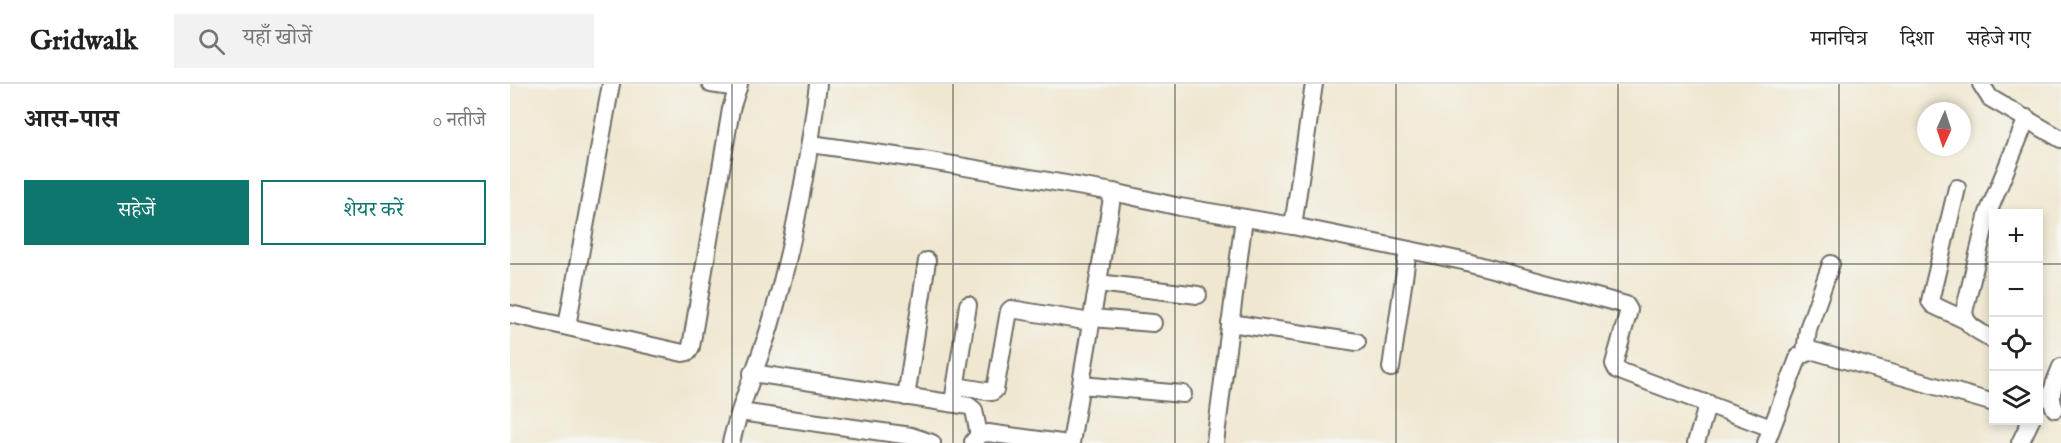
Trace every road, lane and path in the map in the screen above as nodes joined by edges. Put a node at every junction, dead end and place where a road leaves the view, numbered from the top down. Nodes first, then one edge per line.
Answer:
1 (611, 84) edge
2 (711, 84) edge
3 (818, 84) edge
4 (1314, 84) edge
5 (1981, 84) edge
6 (738, 86) edge
7 (2027, 118) junction
8 (2061, 139) edge
9 (810, 144) junction
10 (1958, 188) dead end
11 (1113, 192) junction
12 (1244, 218) junction
13 (1293, 226) junction
14 (1408, 250) junction
15 (927, 261) dead end
16 (1832, 264) dead end
17 (1098, 283) junction
18 (1198, 296) dead end
19 (968, 305) dead end
20 (510, 314) edge
21 (1092, 320) junction
22 (1965, 320) junction
23 (1154, 323) dead end
24 (1230, 323) junction
25 (567, 326) junction
26 (1989, 338) edge
27 (1357, 342) dead end
28 (1805, 353) junction
29 (2061, 367) edge
30 (1391, 368) dead end
31 (752, 373) junction
32 (1081, 385) junction
33 (956, 386) junction
34 (2045, 386) edge
35 (1183, 394) dead end
36 (906, 397) junction
37 (1989, 402) edge
38 (1708, 403) junction
39 (952, 404) junction
40 (2052, 411) edge
41 (740, 412) junction
42 (2029, 425) edge
43 (1768, 435) edge
44 (975, 439) edge
45 (731, 443) edge
46 (932, 443) edge
47 (1061, 443) edge
48 (1071, 443) edge
49 (1215, 443) edge
50 (1696, 443) edge
51 (2020, 443) edge

1 - 25 street
2 - 6 street
3 - 9 street
4 - 13 street
5 - 7 street
6 - 25 street
7 - 8 street
7 - 22 street
9 - 11 street
9 - 31 street
10 - 22 street
11 - 12 street
11 - 17 street
12 - 13 street
12 - 24 street
13 - 14 street
14 - 30 street
14 - 38 street
15 - 36 street
16 - 28 street
17 - 18 street
17 - 21 street
19 - 33 street
20 - 25 street
21 - 23 street
21 - 32 street
21 - 33 street
22 - 26 street
24 - 27 street
24 - 49 street
28 - 37 street
28 - 43 street
29 - 34 street
31 - 36 street
31 - 41 street
32 - 35 street
32 - 48 street
33 - 39 street
34 - 40 street
36 - 39 street
38 - 43 street
38 - 50 street
39 - 44 street
41 - 45 street
41 - 46 street
42 - 51 street
44 - 47 street

